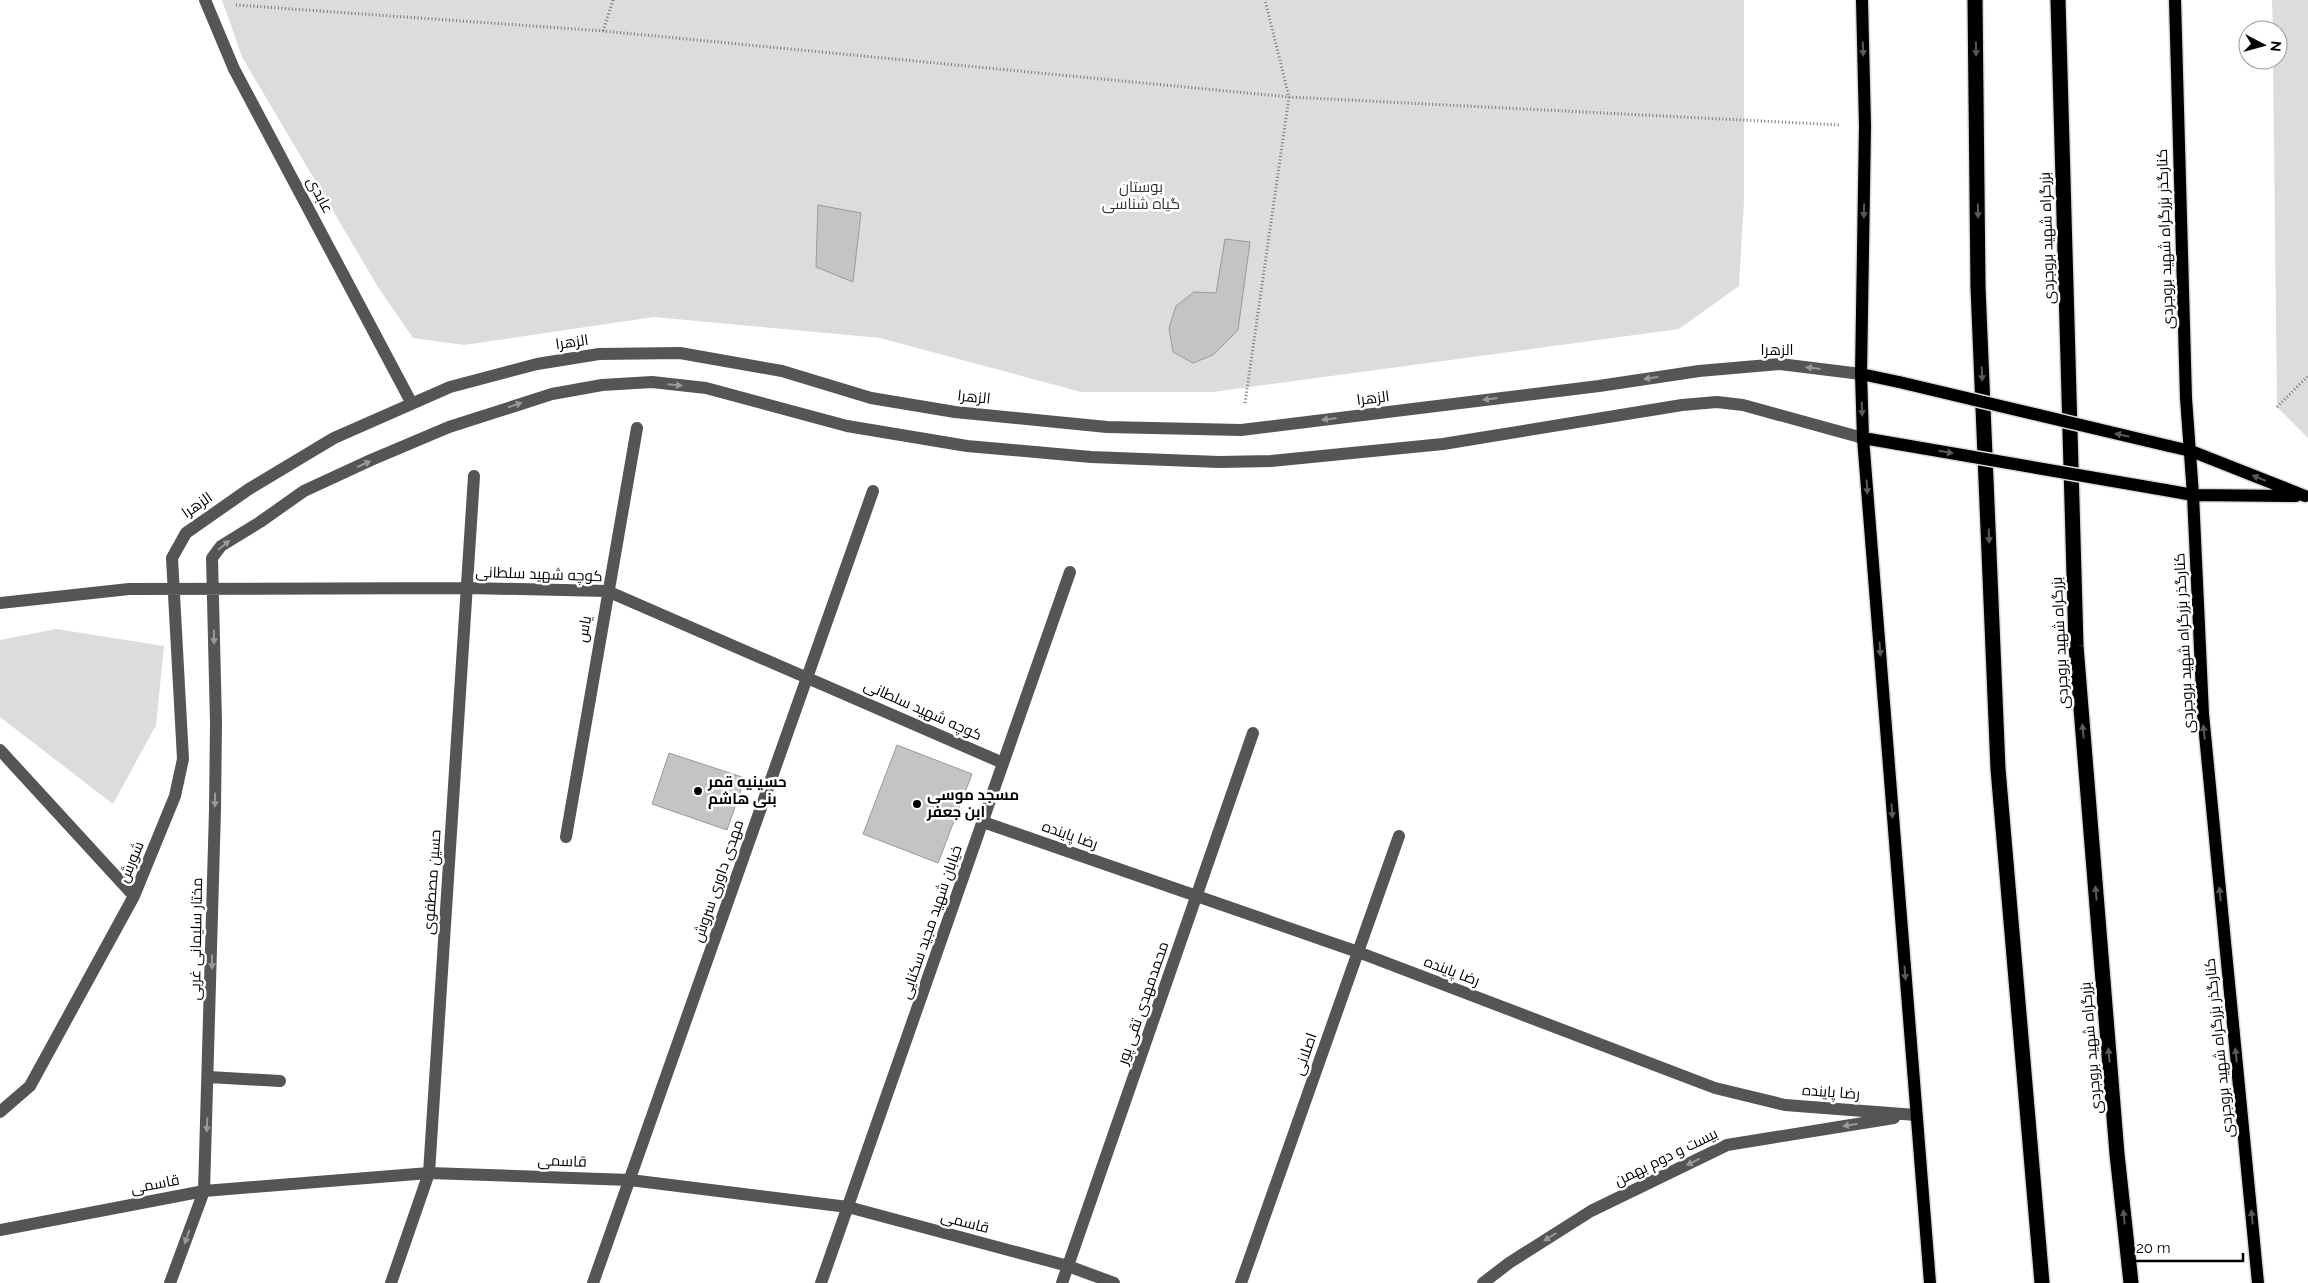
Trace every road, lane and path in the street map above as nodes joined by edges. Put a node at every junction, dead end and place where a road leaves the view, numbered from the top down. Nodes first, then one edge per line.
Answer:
1 (205, 0) edge
2 (613, 0) edge
3 (1265, 0) edge
4 (1862, 0) edge
5 (1975, 0) edge
6 (2058, 0) edge
7 (2175, 0) edge
8 (233, 4) dead end
9 (603, 30) junction
10 (1289, 97) junction
11 (1865, 126) junction
12 (1861, 374) junction
13 (2308, 376) edge
14 (411, 402) junction
15 (2277, 407) dead end
16 (637, 428) dead end
17 (1241, 430) junction
18 (1864, 438) junction
19 (2190, 451) junction
20 (474, 476) dead end
21 (873, 491) dead end
22 (2193, 495) junction
23 (2306, 497) edge
24 (1070, 572) dead end
25 (468, 588) junction
26 (173, 589) junction
27 (214, 589) junction
28 (607, 591) junction
29 (0, 603) edge
30 (807, 678) junction
31 (1253, 733) dead end
32 (0, 750) edge
33 (1003, 764) junction
34 (983, 822) junction
35 (1399, 836) dead end
36 (566, 837) dead end
37 (134, 896) junction
38 (1197, 896) junction
39 (1358, 952) junction
40 (209, 1077) junction
41 (280, 1082) dead end
42 (0, 1112) edge
43 (1916, 1115) junction
44 (429, 1173) junction
45 (630, 1180) junction
46 (204, 1192) junction
47 (848, 1207) junction
48 (0, 1230) edge
49 (1068, 1266) junction
50 (170, 1283) edge
51 (391, 1283) edge
52 (593, 1283) edge
53 (821, 1283) edge
54 (1062, 1283) edge
55 (1114, 1283) edge
56 (1241, 1283) edge
57 (1483, 1283) edge
58 (1930, 1283) edge
59 (2042, 1283) edge
60 (2131, 1283) edge
61 (2258, 1283) edge

1 - 14 street, عابدی
2 - 9 path
3 - 10 path
4 -> 11 main road
5 -> 59 highway
60 -> 6 highway, بزرگراه شهید بروجردی
7 - 19 main road, کنارگذر بزرگراه شهید بروجردی
8 - 9 path
9 - 10 path
10 - 11 path
10 - 17 path
11 -> 12 main road
12 -> 17 street, الزهرا
12 -> 18 main road
19 -> 12 main road, bridge
13 - 15 path
14 - 17 street, الزهرا
14 - 26 street, الزهرا
16 - 28 street, یاس
18 -> 22 main road, bridge
27 -> 18 street
18 -> 43 main road
19 - 22 main road, کنارگذر بزرگراه شهید بروجردی
23 -> 19 main road
20 - 25 street, حسین مصطفوی
21 - 30 street, مهدی داوری سروش
22 - 23 main road
61 -> 22 main road, کنارگذر بزرگراه شهید بروجردی
24 - 33 street, خیابان شهید مجید سکنایی
25 - 27 street, کوچه شهید سلطانی
25 - 28 street, کوچه شهید سلطانی
25 - 44 street, حسین مصطفوی
26 - 27 street, کوچه شهید سلطانی
26 - 29 street, کوچه شهید سلطانی
26 - 37 street, شورش
27 -> 40 street, مختار سلیمانی غربی
28 - 30 street, کوچه شهید سلطانی
28 - 36 street, یاس
30 - 33 street, کوچه شهید سلطانی
30 - 45 street, مهدی داوری سروش
31 - 38 street, محمدمهدی تقی پور
32 - 37 street
33 - 34 street, خیابان شهید مجید سکنایی
34 - 38 street, رضا پاینده
34 - 47 street, خیابان شهید مجید سکنایی
35 - 39 street, اصلانی
37 - 42 street, شورش
38 - 39 street, رضا پاینده
38 - 49 street, محمدمهدی تقی پور
39 - 43 street, رضا پاینده
39 - 56 street, اصلانی
40 - 41 street
40 -> 46 street, مختار سلیمانی غربی
43 -> 57 street, بیست و دوم بهمن
43 - 58 main road
44 - 45 street, قاسمی
44 - 46 street, قاسمی
44 - 51 street, حسین مصطفوی
45 - 47 street, قاسمی
45 - 52 street, مهدی داوری سروش
46 - 48 street, قاسمی
46 -> 50 street, مختار سلیمانی غربی
47 - 49 street, قاسمی
47 - 53 street, خیابان شهید مجید سکنایی
49 - 54 street, محمدمهدی تقی پور
49 - 55 street, قاسمی

